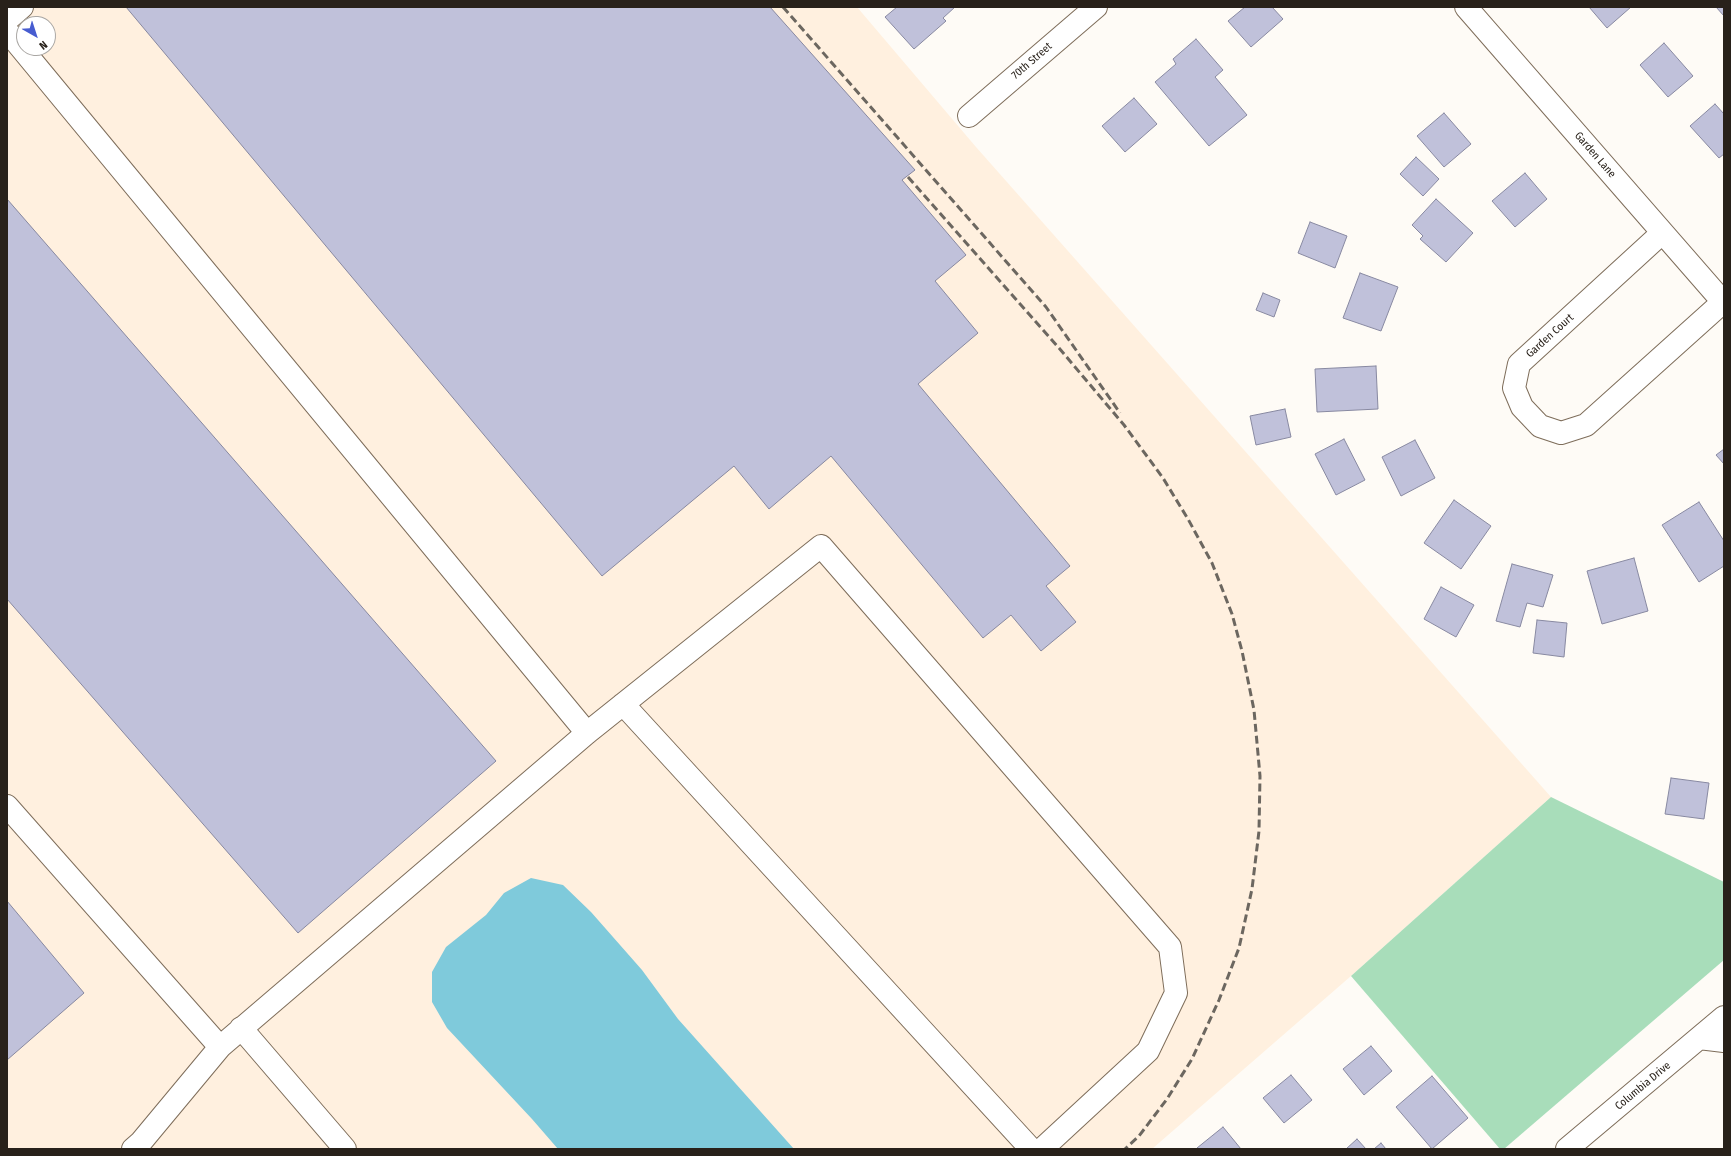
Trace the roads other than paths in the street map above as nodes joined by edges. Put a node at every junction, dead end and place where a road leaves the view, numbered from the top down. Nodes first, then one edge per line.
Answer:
1 (22, 7) edge
2 (1096, 7) edge
3 (1466, 7) edge
4 (7, 20) edge
5 (7, 31) edge
6 (969, 116) dead end
7 (1662, 233) junction
8 (1723, 302) edge
9 (623, 704) junction
10 (587, 733) junction
11 (7, 806) edge
12 (1724, 1017) edge
13 (241, 1028) junction
14 (1699, 1038) junction
15 (1724, 1041) edge
16 (220, 1047) junction
17 (133, 1149) edge
18 (345, 1149) edge
19 (1031, 1149) edge
20 (1042, 1149) edge
21 (1567, 1149) edge

1 - 4 street
2 - 6 street, 70th Street
3 - 7 street, Garden Lane
5 - 10 street
7 - 8 street, Garden Lane
7 - 8 street, Garden Court
9 - 10 street
9 - 19 street
9 - 20 street
10 - 13 street
11 - 16 street
12 - 14 street
13 - 16 street
13 - 18 street
14 - 15 street
14 - 21 street, Columbia Drive
16 - 17 street

